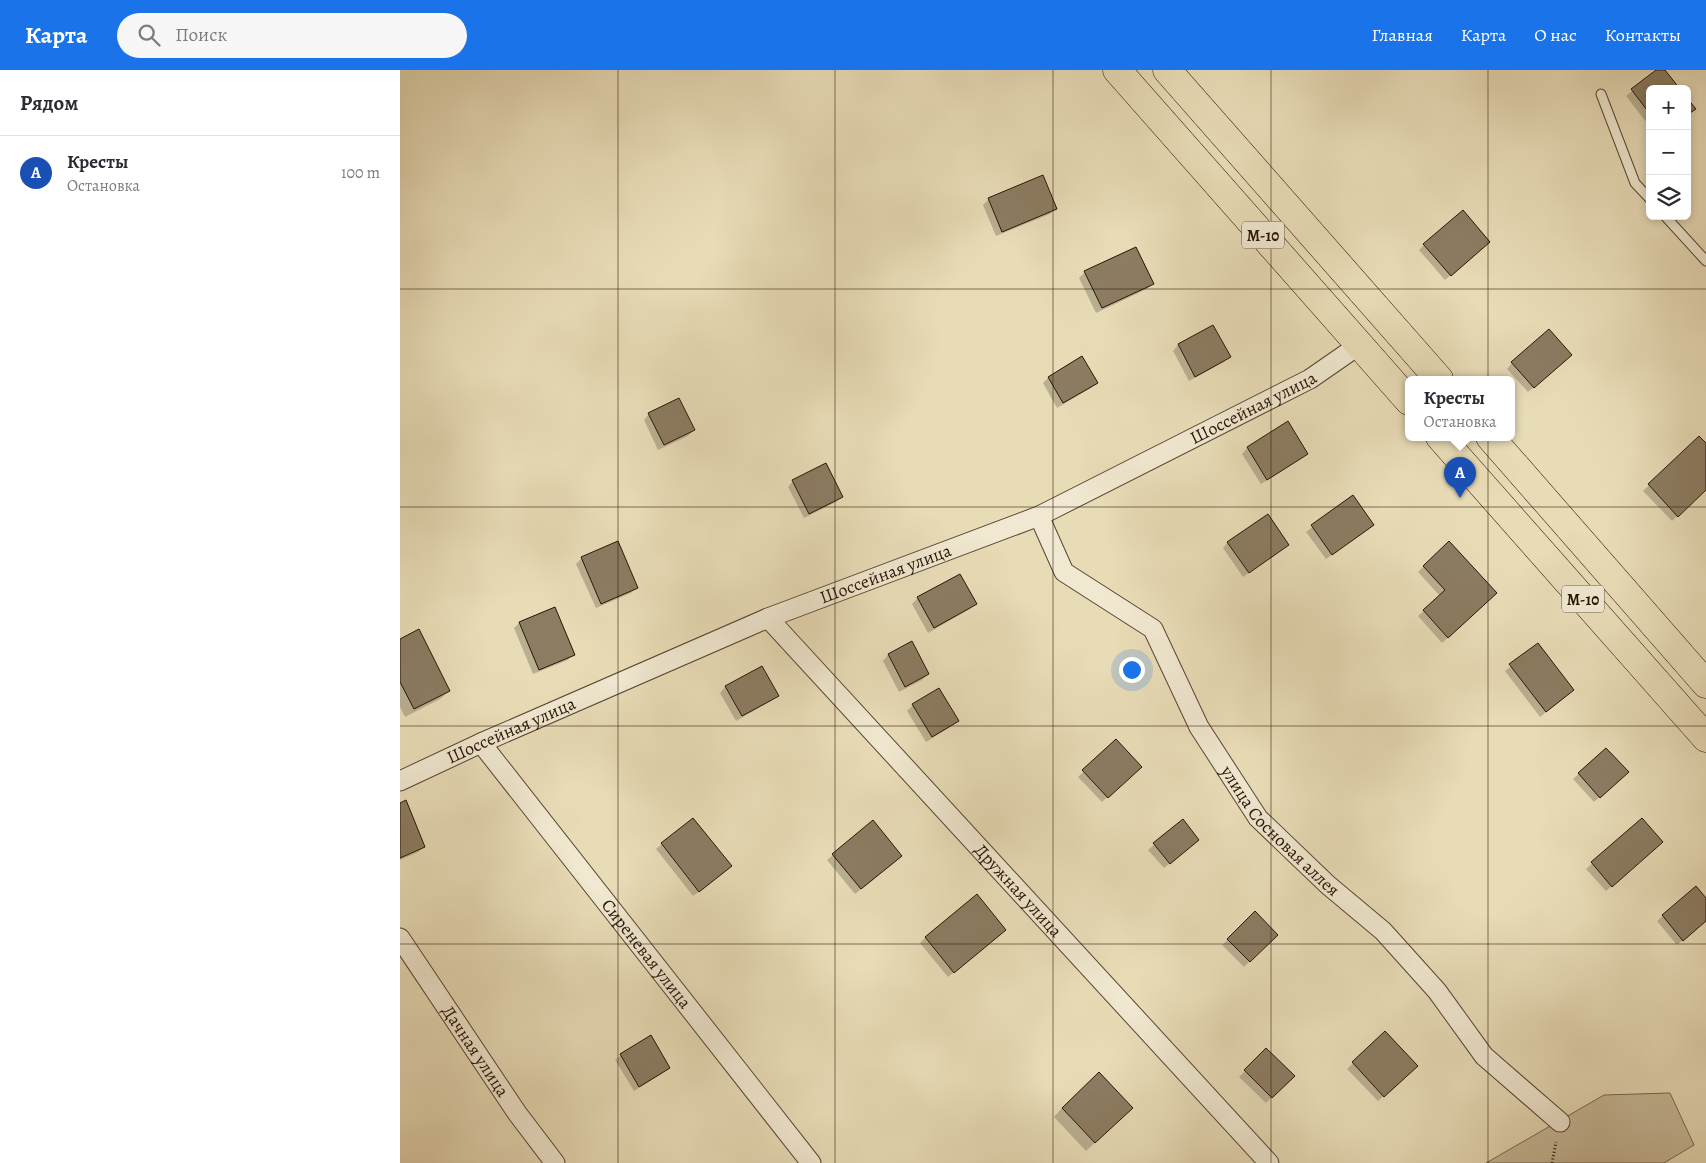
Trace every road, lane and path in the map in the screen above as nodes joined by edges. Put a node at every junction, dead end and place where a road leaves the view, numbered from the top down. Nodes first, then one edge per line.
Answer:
1 (1117, 70) edge
2 (1166, 70) edge
3 (1601, 94) dead end
4 (1646, 195) edge
5 (1669, 220) edge
6 (1706, 261) edge
7 (1359, 345) junction
8 (1436, 376) edge
9 (1405, 397) edge
10 (1444, 441) edge
11 (1493, 441) edge
12 (1039, 516) junction
13 (768, 618) junction
14 (1706, 684) edge
15 (1706, 738) edge
16 (481, 743) junction
17 (400, 781) edge
18 (400, 938) edge
19 (1560, 1122) dead end
20 (554, 1163) edge
21 (811, 1163) edge
22 (1269, 1163) edge

1 - 7 highway, М-10
2 - 8 highway, М-10
3 - 4 lane
5 - 6 lane
7 - 9 highway, М-10
7 - 12 street, Шоссейная улица
10 - 15 highway, М-10
11 - 14 highway, М-10
12 - 13 street, Шоссейная улица
12 - 19 street, улица Сосновая аллея
13 - 16 street, Шоссейная улица
13 - 22 street, Дружная улица
16 - 17 street, Шоссейная улица
16 - 21 street, Сиреневая улица
18 - 20 street, Дачная улица

